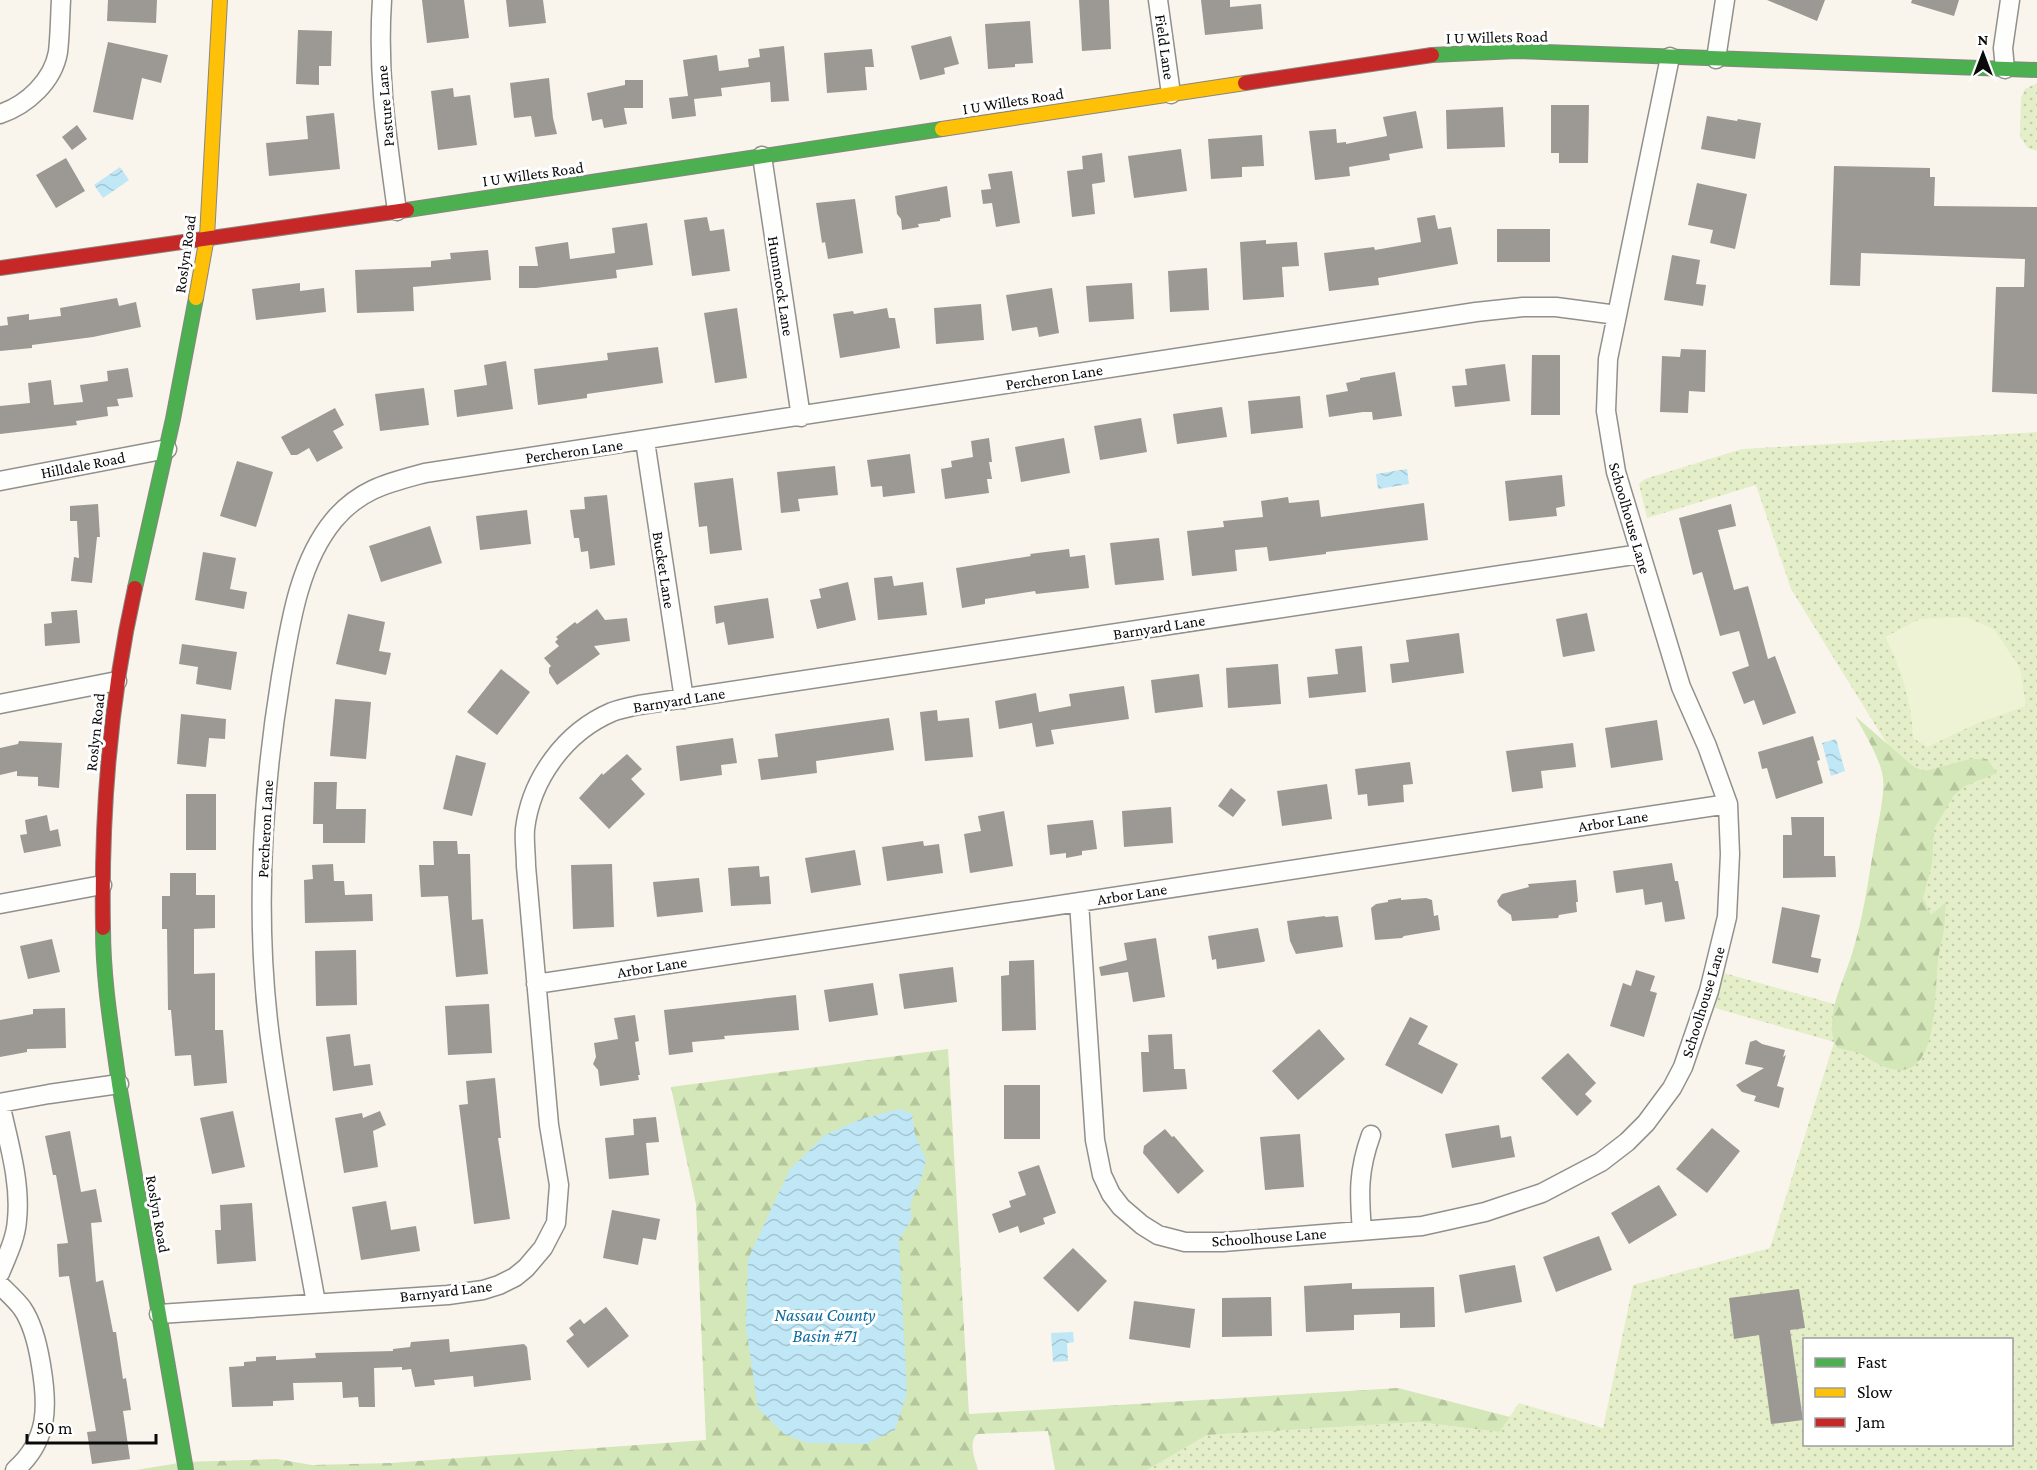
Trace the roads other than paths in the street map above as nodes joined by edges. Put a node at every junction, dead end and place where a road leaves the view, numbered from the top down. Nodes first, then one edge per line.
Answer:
1 (61, 0) edge
2 (220, 0) edge
3 (382, 0) edge
4 (1158, 0) edge
5 (1725, 0) edge
6 (2010, 0) edge
7 (1670, 57) junction
8 (1716, 59) junction
9 (2005, 69) junction
10 (2037, 70) edge
11 (1171, 94) junction
12 (0, 114) edge
13 (762, 156) junction
14 (397, 211) junction
15 (207, 237) junction
16 (0, 268) edge
17 (1617, 315) junction
18 (801, 417) junction
19 (645, 441) junction
20 (167, 448) junction
21 (0, 481) edge
22 (1640, 554) junction
23 (117, 681) junction
24 (684, 699) junction
25 (0, 704) edge
26 (1728, 804) junction
27 (102, 885) junction
28 (1079, 902) junction
29 (0, 904) edge
30 (536, 984) junction
31 (119, 1084) junction
32 (0, 1103) edge
33 (1371, 1135) dead end
34 (1362, 1231) junction
35 (0, 1274) edge
36 (0, 1285) edge
37 (316, 1303) junction
38 (159, 1314) junction
39 (15, 1470) edge
40 (186, 1470) edge

1 - 12 street
2 - 15 main road, Roslyn Road
3 - 14 street, Pasture Lane
4 - 11 street, Field Lane
5 - 8 street
6 - 9 street
7 - 8 main road, I U Willets Road
7 - 11 main road, I U Willets Road
7 - 17 street, Schoolhouse Lane
8 - 9 main road, I U Willets Road
9 - 10 main road, I U Willets Road
11 - 13 main road, I U Willets Road
13 - 14 main road, I U Willets Road
13 - 18 street, Hummock Lane
14 - 15 main road, I U Willets Road
15 - 16 main road, I U Willets Road
15 - 20 main road, Roslyn Road
17 - 18 street, Percheron Lane
17 - 22 street, Schoolhouse Lane
18 - 19 street, Percheron Lane
19 - 24 street, Bucket Lane
19 - 37 street, Percheron Lane
20 - 21 street, Hilldale Road
20 - 23 main road, Roslyn Road
22 - 24 street, Barnyard Lane
22 - 26 street, Schoolhouse Lane
23 - 25 street
23 - 27 main road, Roslyn Road
24 - 30 street, Barnyard Lane
26 - 28 street, Arbor Lane
26 - 34 street, Schoolhouse Lane
27 - 29 street
27 - 31 main road, Roslyn Road
28 - 30 street, Arbor Lane
28 - 34 street, Schoolhouse Lane
30 - 37 street, Barnyard Lane
31 - 32 street
31 - 38 main road, Roslyn Road
32 - 35 street
33 - 34 street
36 - 39 street
37 - 38 street, Barnyard Lane
38 - 40 main road, Roslyn Road

